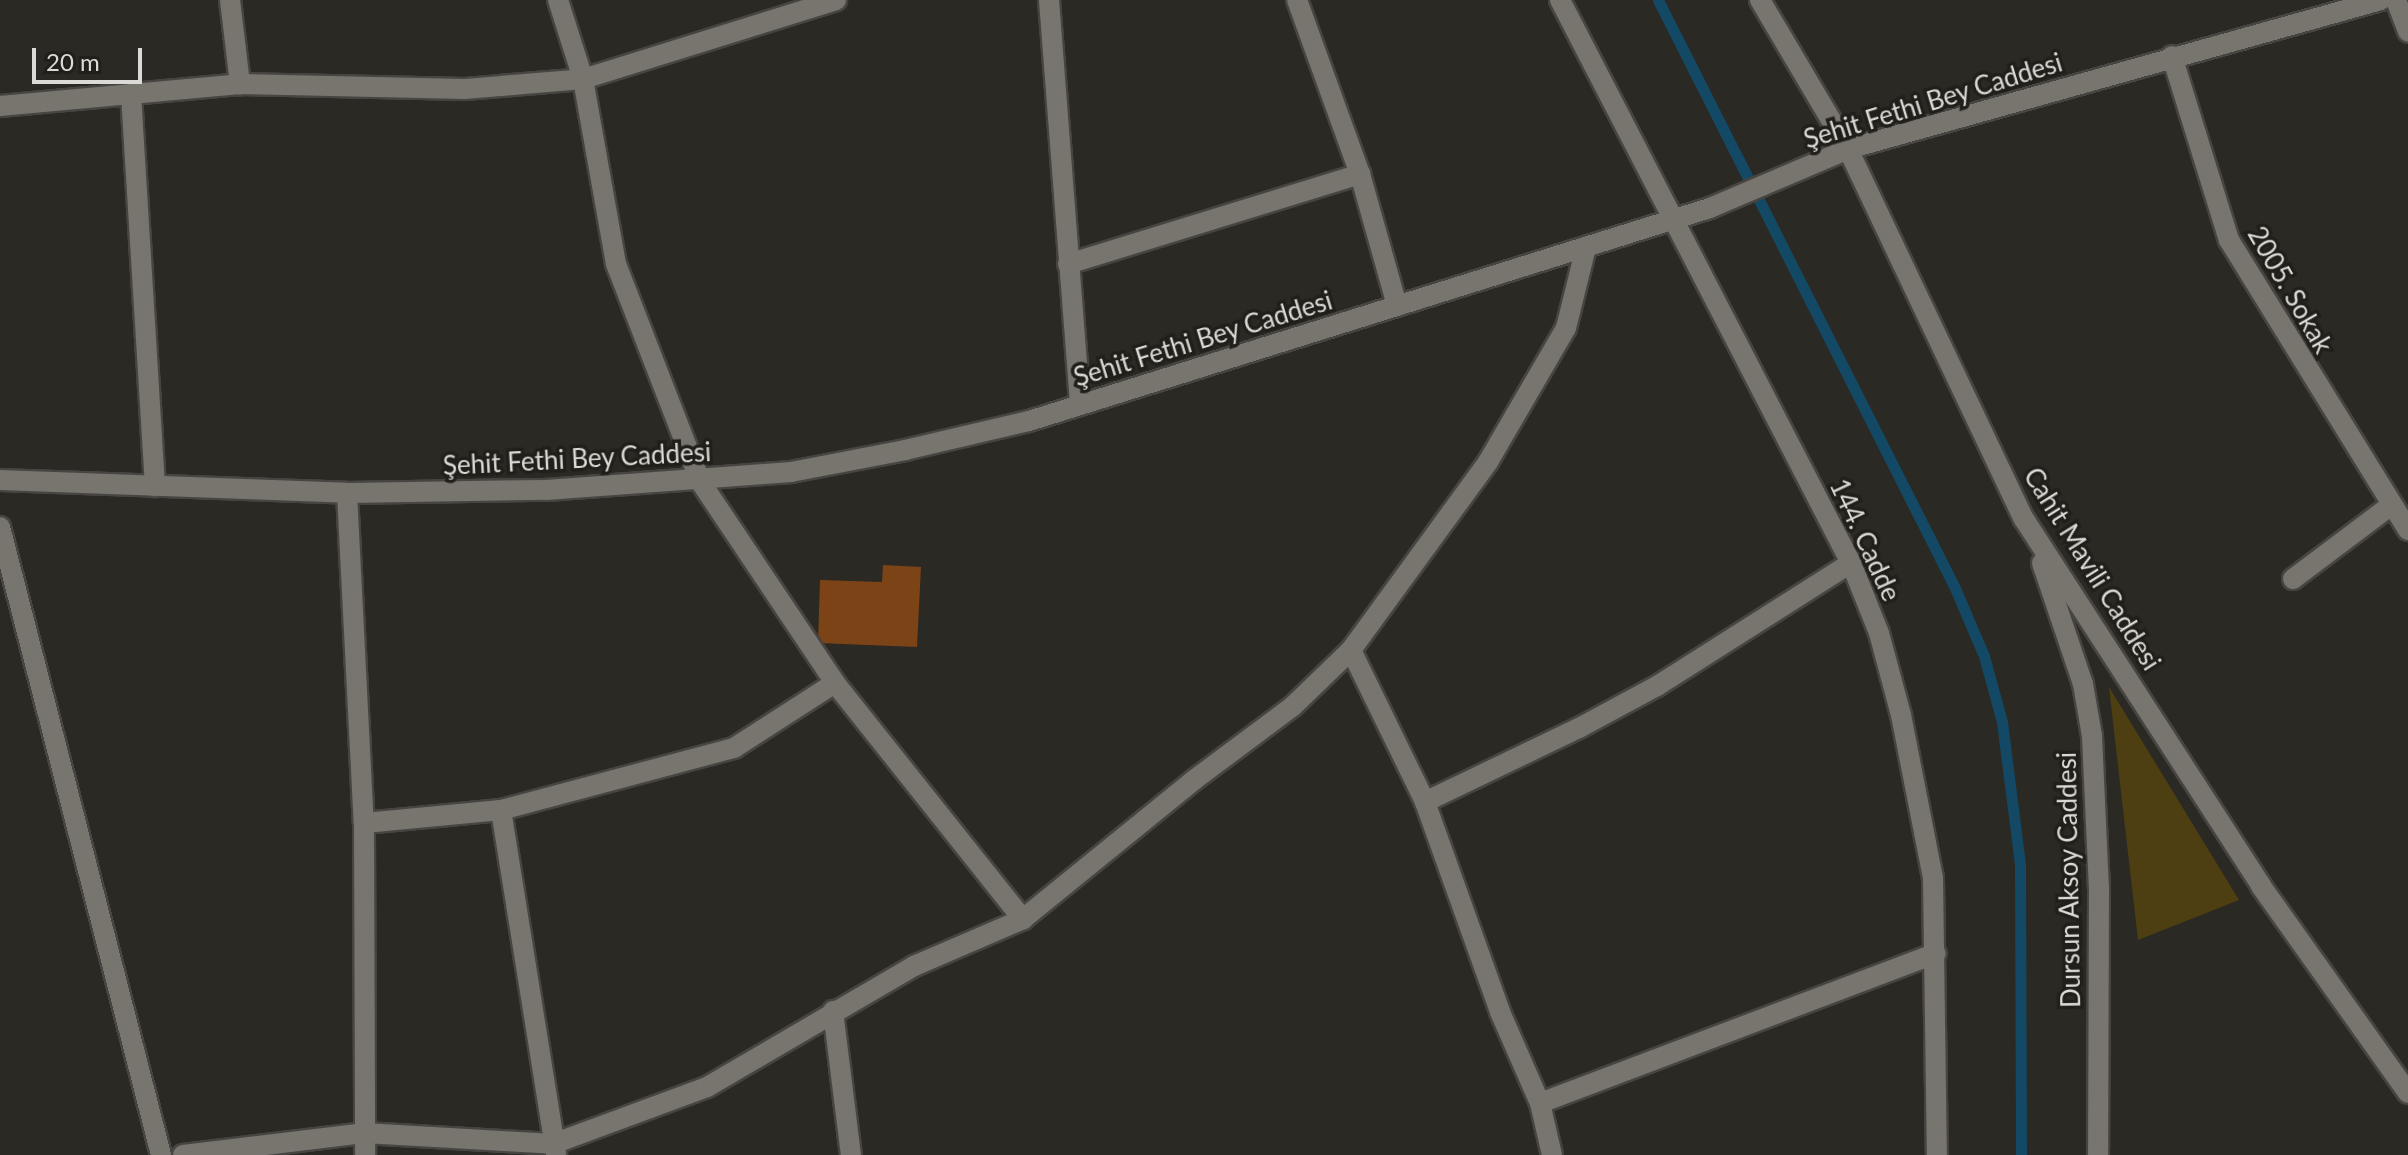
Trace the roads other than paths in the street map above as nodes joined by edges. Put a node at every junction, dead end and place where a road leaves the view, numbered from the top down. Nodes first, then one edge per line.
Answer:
1 (230, 0) edge
2 (558, 0) edge
3 (836, 0) edge
4 (1049, 0) edge
5 (1297, 0) edge
6 (1560, 0) edge
7 (1760, 0) edge
8 (2381, 0) edge
9 (2396, 0) edge
10 (2353, 4) edge
11 (2408, 32) edge
12 (2172, 56) junction
13 (583, 79) junction
14 (240, 84) junction
15 (131, 94) junction
16 (0, 106) edge
17 (1848, 149) junction
18 (1360, 174) junction
19 (1673, 219) junction
20 (1586, 247) junction
21 (1068, 264) junction
22 (1397, 306) junction
23 (1080, 405) junction
24 (0, 480) edge
25 (700, 481) junction
26 (155, 486) junction
27 (347, 493) junction
28 (2401, 514) edge
29 (2024, 519) junction
30 (0, 527) edge
31 (1851, 563) junction
32 (2293, 579) dead end
33 (1351, 650) junction
34 (835, 683) junction
35 (1425, 802) junction
36 (501, 810) junction
37 (364, 823) junction
38 (1023, 919) junction
39 (1936, 953) junction
40 (833, 1011) junction
41 (2408, 1093) edge
42 (1540, 1103) junction
43 (364, 1133) junction
44 (555, 1149) edge
45 (161, 1155) edge
46 (183, 1155) edge
47 (365, 1155) edge
48 (851, 1155) edge
49 (1552, 1155) edge
50 (1937, 1155) edge
51 (2098, 1155) edge

1 - 14 street
2 - 13 street
3 - 13 street
4 - 21 street
5 - 18 street
6 - 19 street, 144. Cadde
7 - 17 street, Cahit Mavili Caddesi
8 - 10 street, Şehit Fethi Bey Caddesi
9 - 11 street
10 - 12 street, Şehit Fethi Bey Caddesi
12 - 17 street, Şehit Fethi Bey Caddesi
12 - 28 street, 2005. Sokak
13 - 14 street
13 - 25 street
14 - 15 street
15 - 16 street
15 - 26 street
17 - 19 street, Şehit Fethi Bey Caddesi
17 - 29 street, Cahit Mavili Caddesi
18 - 21 street
18 - 22 street
19 - 20 street, Şehit Fethi Bey Caddesi
19 - 31 street, 144. Cadde
20 - 22 street, Şehit Fethi Bey Caddesi
20 - 33 street
21 - 23 street
22 - 23 street, Şehit Fethi Bey Caddesi
23 - 25 street, Şehit Fethi Bey Caddesi
24 - 26 street, Şehit Fethi Bey Caddesi
25 - 27 street, Şehit Fethi Bey Caddesi
25 - 34 street
26 - 27 street, Şehit Fethi Bey Caddesi
27 - 37 street
28 - 32 street
29 - 41 street, Cahit Mavili Caddesi
29 - 51 street, Dursun Aksoy Caddesi
30 - 45 street
31 - 35 street
31 - 39 street, 144. Cadde
33 - 35 street
33 - 38 street
34 - 36 street
34 - 38 street
35 - 42 street
36 - 37 street
36 - 44 street
37 - 43 street
38 - 40 street
39 - 42 street
39 - 50 street, 144. Cadde
40 - 44 street
40 - 48 street
42 - 49 street
43 - 44 street
43 - 46 street
43 - 47 street

